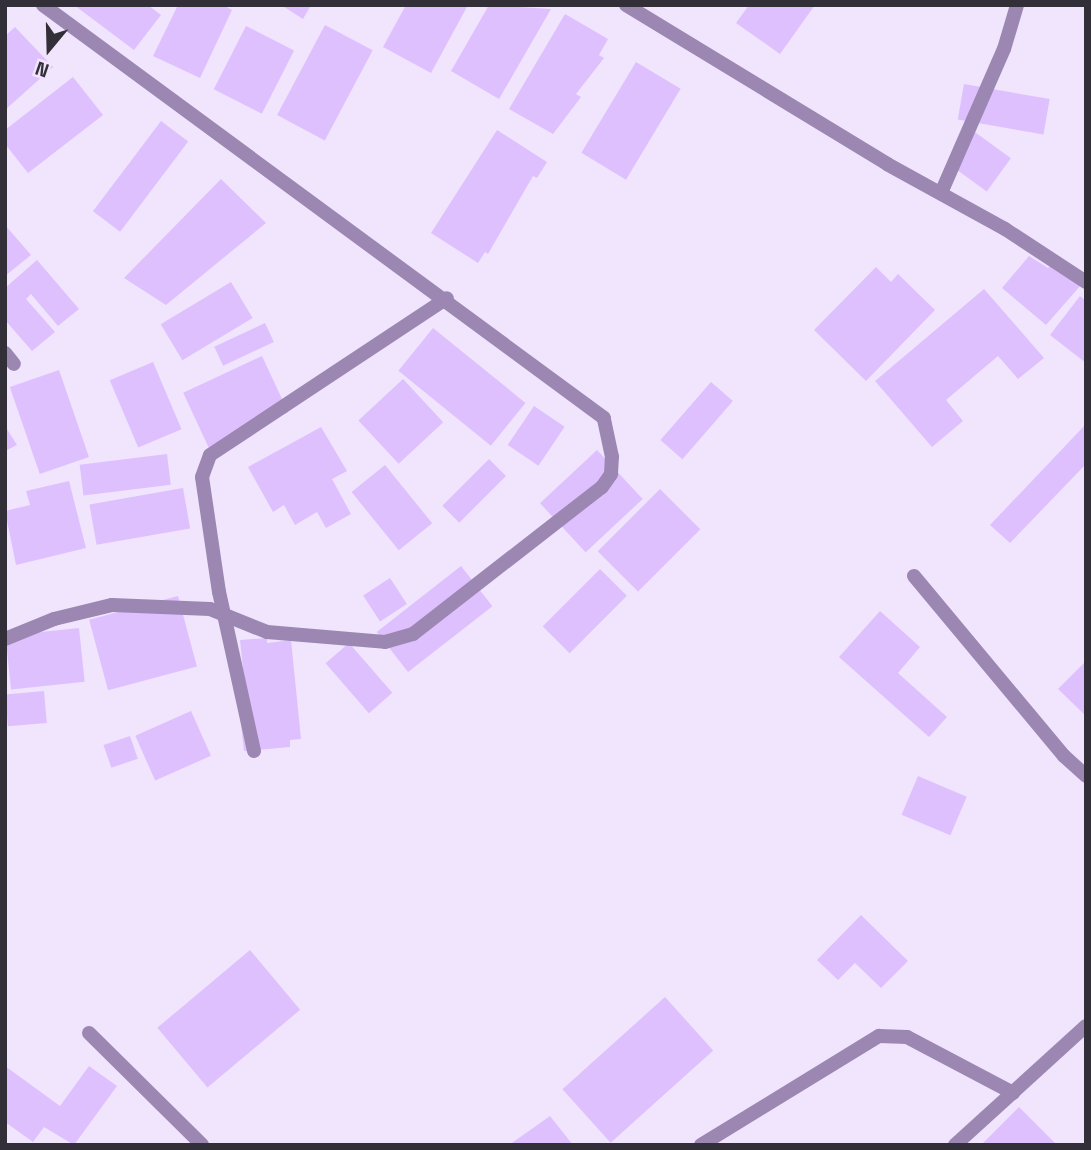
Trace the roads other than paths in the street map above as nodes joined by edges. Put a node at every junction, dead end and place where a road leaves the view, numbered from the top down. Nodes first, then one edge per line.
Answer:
1 (43, 5) edge
2 (626, 5) edge
3 (1017, 5) edge
4 (941, 193) junction
5 (1086, 282) edge
6 (447, 298) junction
7 (914, 576) dead end
8 (226, 613) junction
9 (5, 639) edge
10 (254, 751) dead end
11 (1086, 776) edge
12 (1086, 1026) edge
13 (89, 1034) dead end
14 (1013, 1093) junction
15 (202, 1145) edge
16 (701, 1145) edge
17 (955, 1145) edge

1 - 6 street
2 - 4 street
3 - 4 street
4 - 5 street
6 - 8 street
6 - 8 street
7 - 11 street
8 - 9 street
8 - 10 street
12 - 14 street
13 - 15 street
14 - 16 street
14 - 17 street

